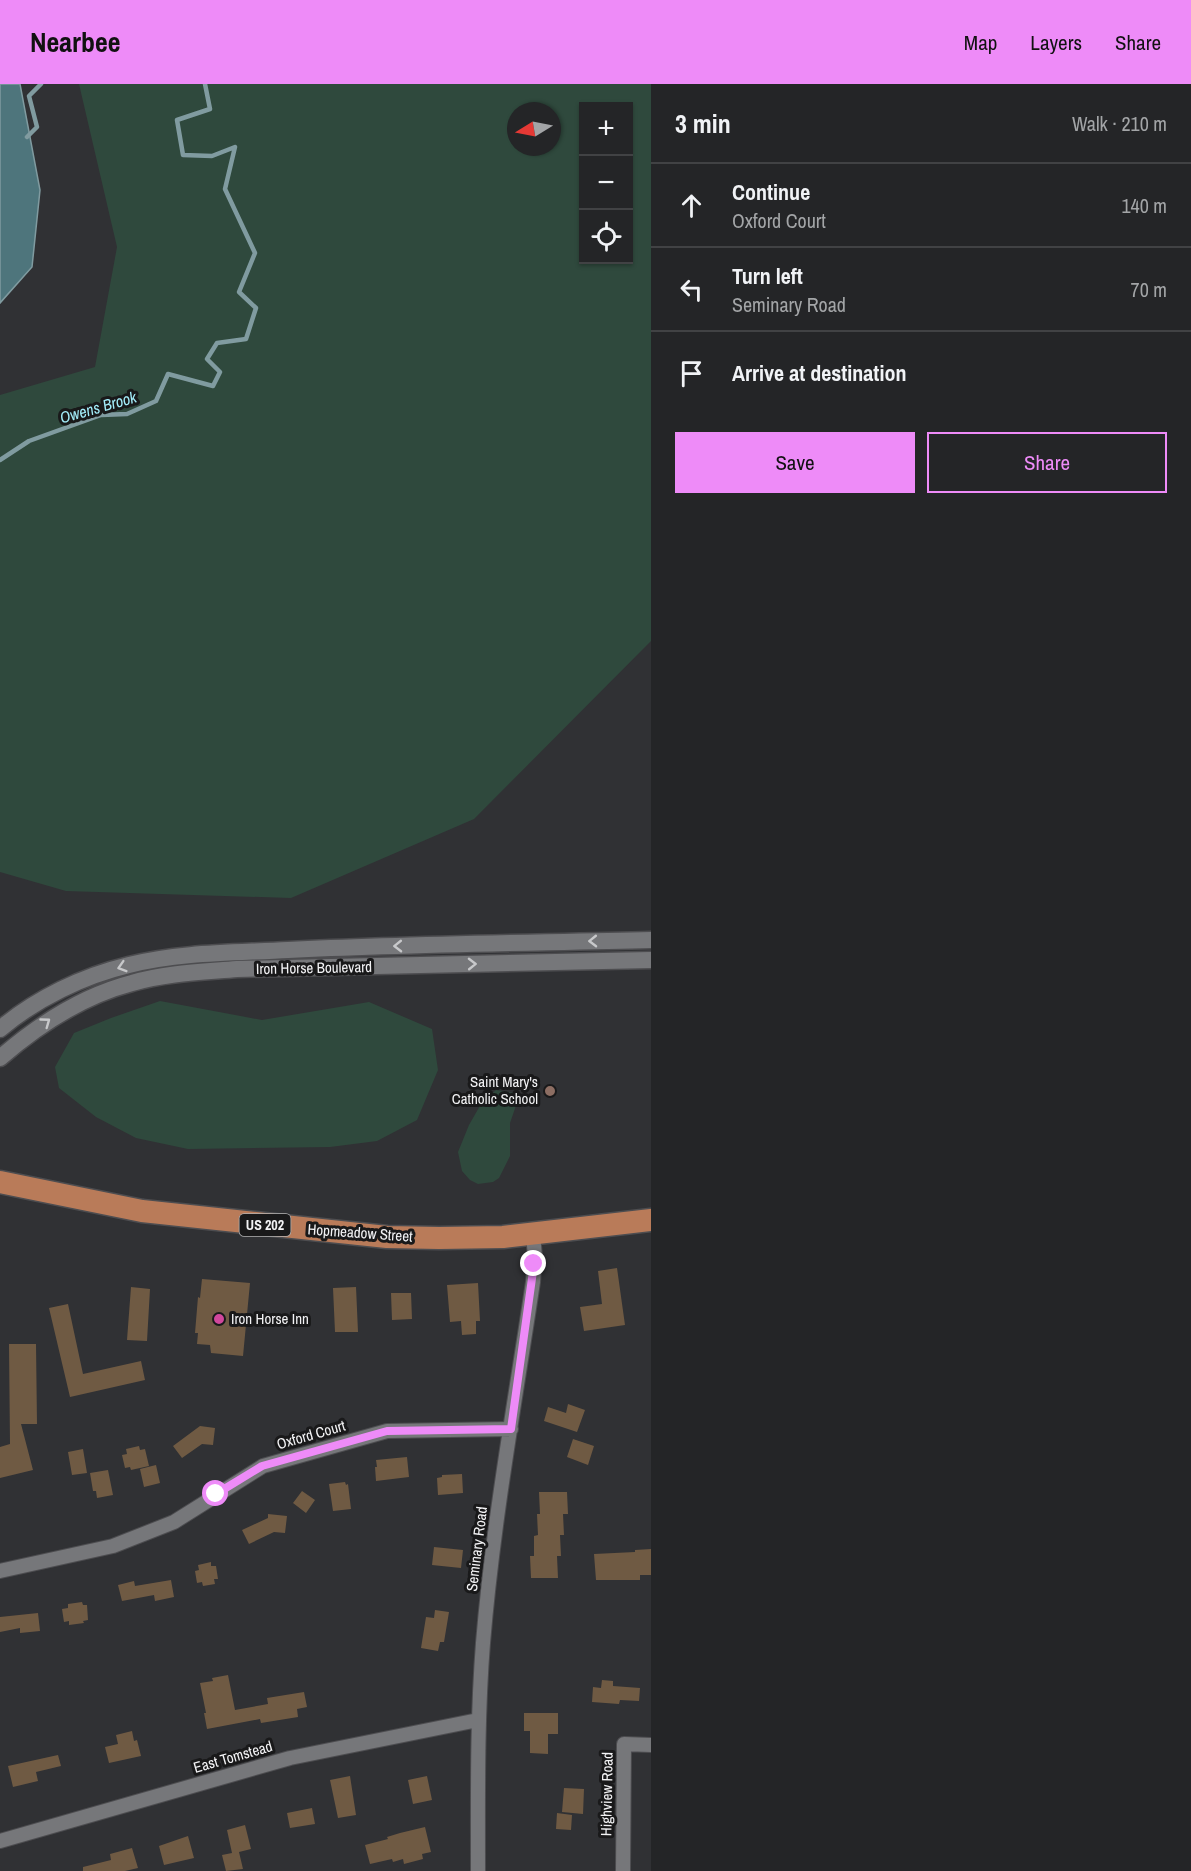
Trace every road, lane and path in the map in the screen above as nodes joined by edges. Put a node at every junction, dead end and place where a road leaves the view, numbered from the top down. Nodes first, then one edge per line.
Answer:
1 (651, 940) edge
2 (651, 960) edge
3 (0, 1029) edge
4 (0, 1058) edge
5 (0, 1182) edge
6 (651, 1220) edge
7 (533, 1234) junction
8 (511, 1429) junction
9 (0, 1571) edge
10 (478, 1720) junction
11 (651, 1744) edge
12 (0, 1841) edge
13 (478, 1871) edge
14 (623, 1871) edge

1 -> 3 street, Iron Horse Boulevard
4 -> 2 street, Iron Horse Boulevard
5 - 7 highway, Hopmeadow Street / US 202
6 - 7 highway, Hopmeadow Street / US 202
7 - 8 street, Seminary Road
8 - 9 street, Oxford Court
8 - 10 street, Seminary Road
10 - 12 street, East Tomstead
10 - 13 street, Seminary Road
11 - 14 street, Highview Road

